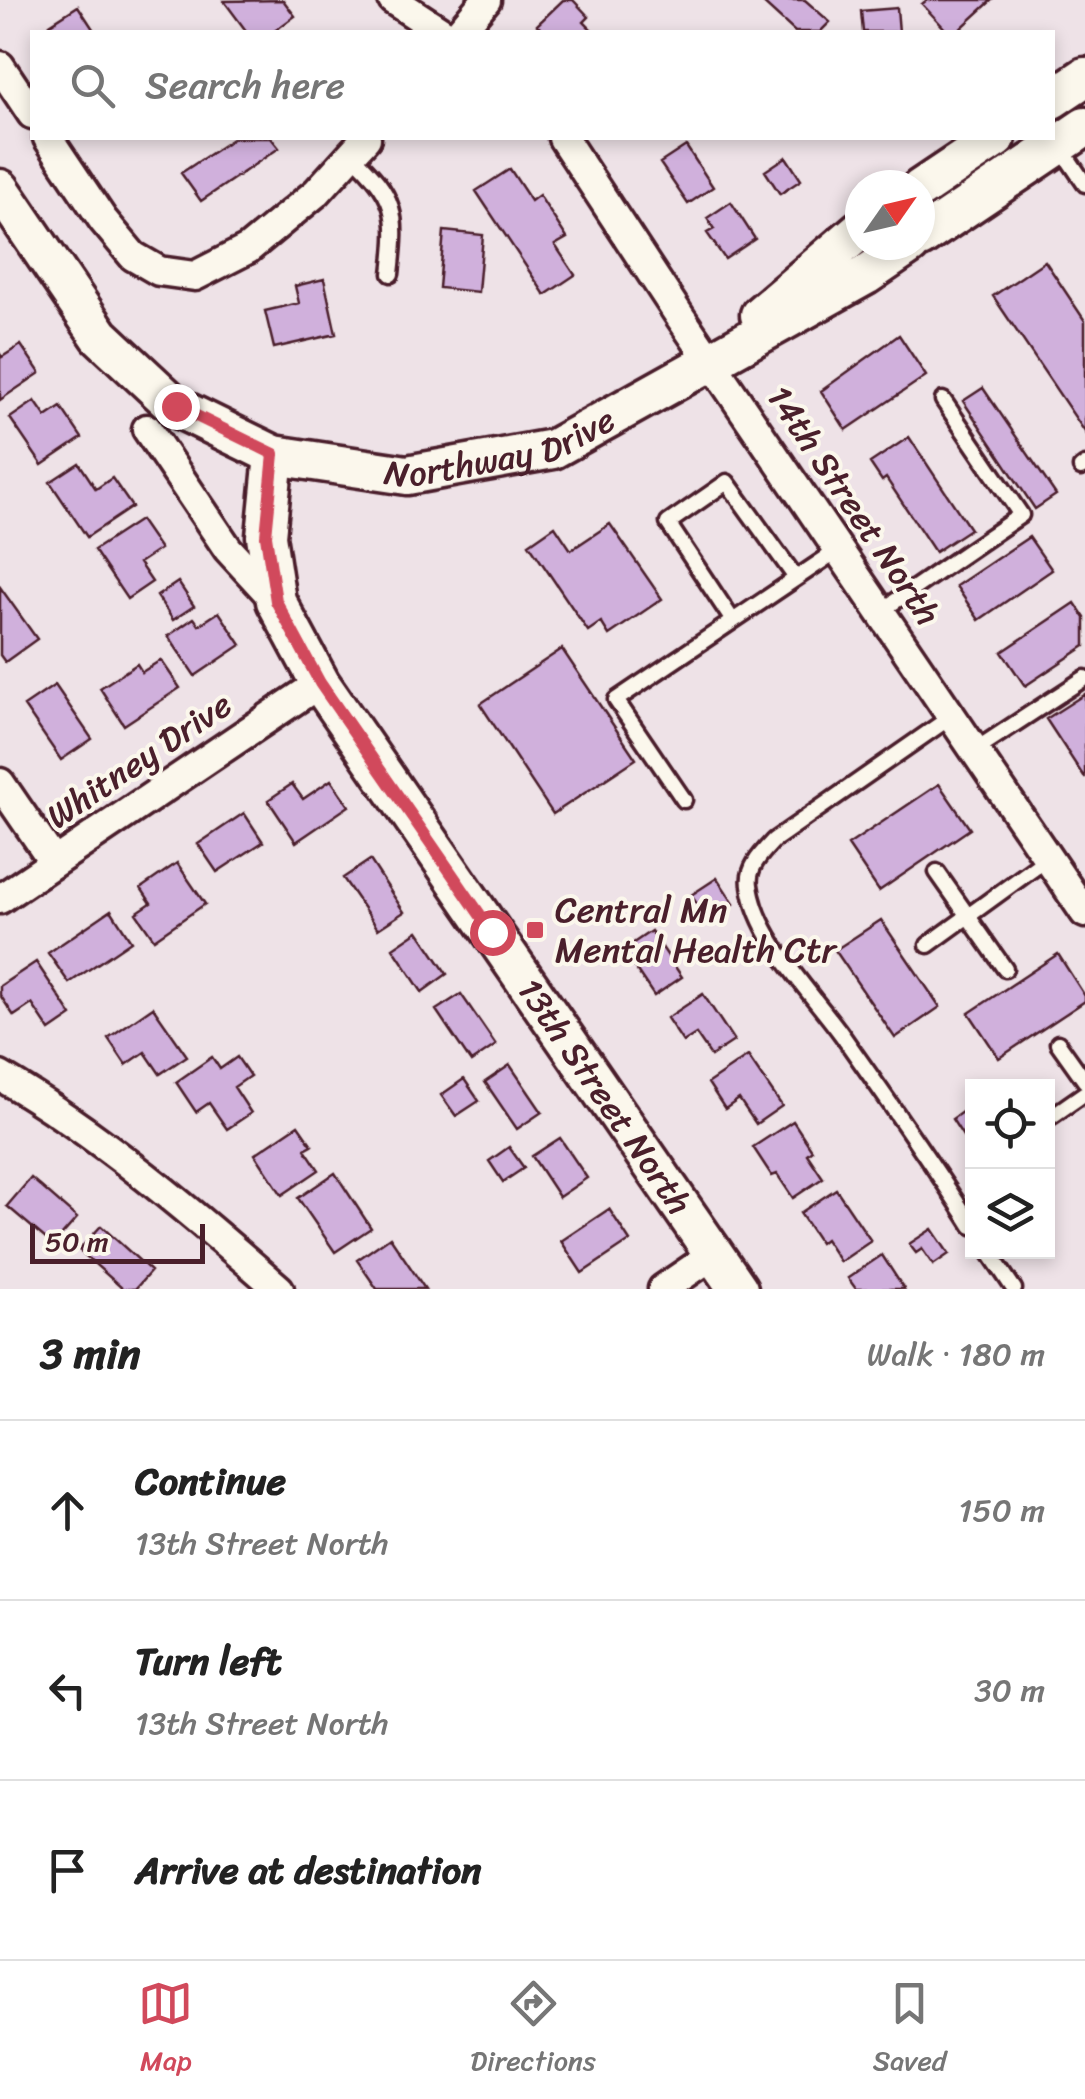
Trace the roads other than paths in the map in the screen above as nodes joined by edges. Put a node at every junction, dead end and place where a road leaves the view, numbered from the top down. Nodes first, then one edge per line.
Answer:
1 (393, 0) edge
2 (486, 0) edge
3 (439, 30) edge
4 (461, 30) edge
5 (0, 66) edge
6 (1085, 77) edge
7 (1055, 97) edge
8 (30, 111) edge
9 (1072, 136) edge
10 (49, 140) edge
11 (564, 140) edge
12 (993, 140) edge
13 (358, 146) edge
14 (935, 179) edge
15 (1085, 184) edge
16 (0, 189) edge
17 (935, 228) edge
18 (845, 243) edge
19 (888, 260) edge
20 (391, 274) dead end
21 (709, 360) junction
22 (943, 400) dead end
23 (146, 429) dead end
24 (274, 454) junction
25 (838, 550) junction
26 (796, 578) junction
27 (276, 601) junction
28 (880, 612) junction
29 (734, 621) junction
30 (1085, 678) edge
31 (320, 683) junction
32 (952, 716) junction
33 (975, 750) junction
34 (0, 783) edge
35 (684, 800) dead end
36 (1048, 858) junction
37 (54, 862) junction
38 (937, 872) dead end
39 (0, 899) edge
40 (1085, 912) edge
41 (968, 916) junction
42 (928, 945) dead end
43 (1005, 968) dead end
44 (1058, 1044) dead end
45 (0, 1076) edge
46 (1085, 1081) edge
47 (1085, 1092) edge
48 (1055, 1114) edge
49 (965, 1216) edge
50 (714, 1254) junction
51 (994, 1259) edge
52 (279, 1289) edge
53 (663, 1289) edge
54 (738, 1289) edge
55 (1014, 1289) edge

1 - 3 street
2 - 4 street
5 - 8 street
6 - 7 street
9 - 15 lane
9 - 17 street
10 - 13 street
11 - 21 street, 14th Street North
12 - 14 street
13 - 20 lane
16 - 24 street
18 - 21 street, Northway Drive
19 - 21 street, Northway Drive
21 - 24 street, Northway Drive
21 - 25 street, 14th Street North
22 - 28 lane
23 - 27 street
24 - 27 street, 13th Street North
25 - 26 lane
25 - 28 street, 14th Street North
26 - 29 lane
26 - 29 lane
27 - 31 street, 13th Street North
28 - 32 street, 14th Street North
29 - 35 lane
30 - 33 lane
31 - 37 street, Whitney Drive
31 - 50 street, 13th Street North
32 - 33 street, 14th Street North
32 - 49 lane
33 - 36 street, 14th Street North
34 - 37 street
36 - 40 street, 14th Street North
36 - 41 lane
37 - 39 street, Whitney Drive
38 - 41 lane
41 - 42 lane
41 - 43 lane
44 - 46 lane
45 - 52 street
47 - 48 lane
50 - 53 street
50 - 54 street, 13th Street North
51 - 55 lane

